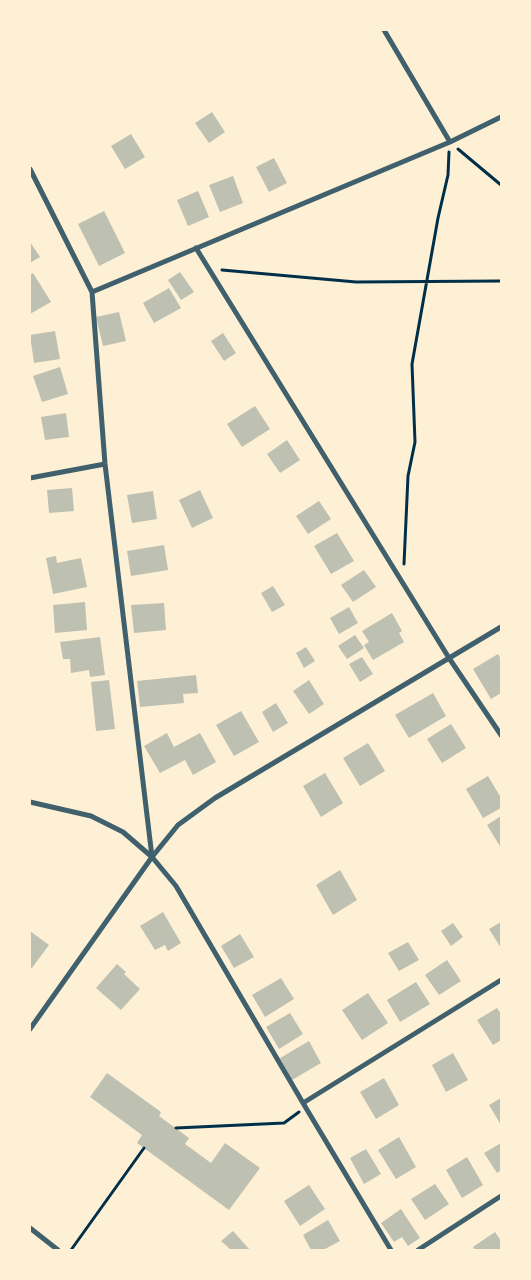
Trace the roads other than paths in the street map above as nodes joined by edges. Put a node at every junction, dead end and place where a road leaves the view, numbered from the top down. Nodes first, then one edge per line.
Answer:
1 (384, 30) edge
2 (501, 117) edge
3 (450, 142) junction
4 (30, 169) edge
5 (196, 248) junction
6 (92, 292) junction
7 (105, 464) junction
8 (30, 478) edge
9 (501, 627) edge
10 (449, 658) junction
11 (501, 735) edge
12 (30, 802) edge
13 (152, 857) junction
14 (501, 980) edge
15 (30, 1029) edge
16 (304, 1106) junction
17 (501, 1196) edge
18 (30, 1228) edge
19 (58, 1250) edge
20 (391, 1250) edge
21 (418, 1250) edge

1 - 3 street
2 - 3 street
3 - 5 street
4 - 6 street
5 - 6 street
5 - 10 street
6 - 7 street
7 - 8 street
7 - 13 street
9 - 10 street
10 - 11 street
10 - 13 street
12 - 13 street
13 - 15 street
13 - 16 street
14 - 16 street
16 - 20 street
17 - 21 street
18 - 19 street

